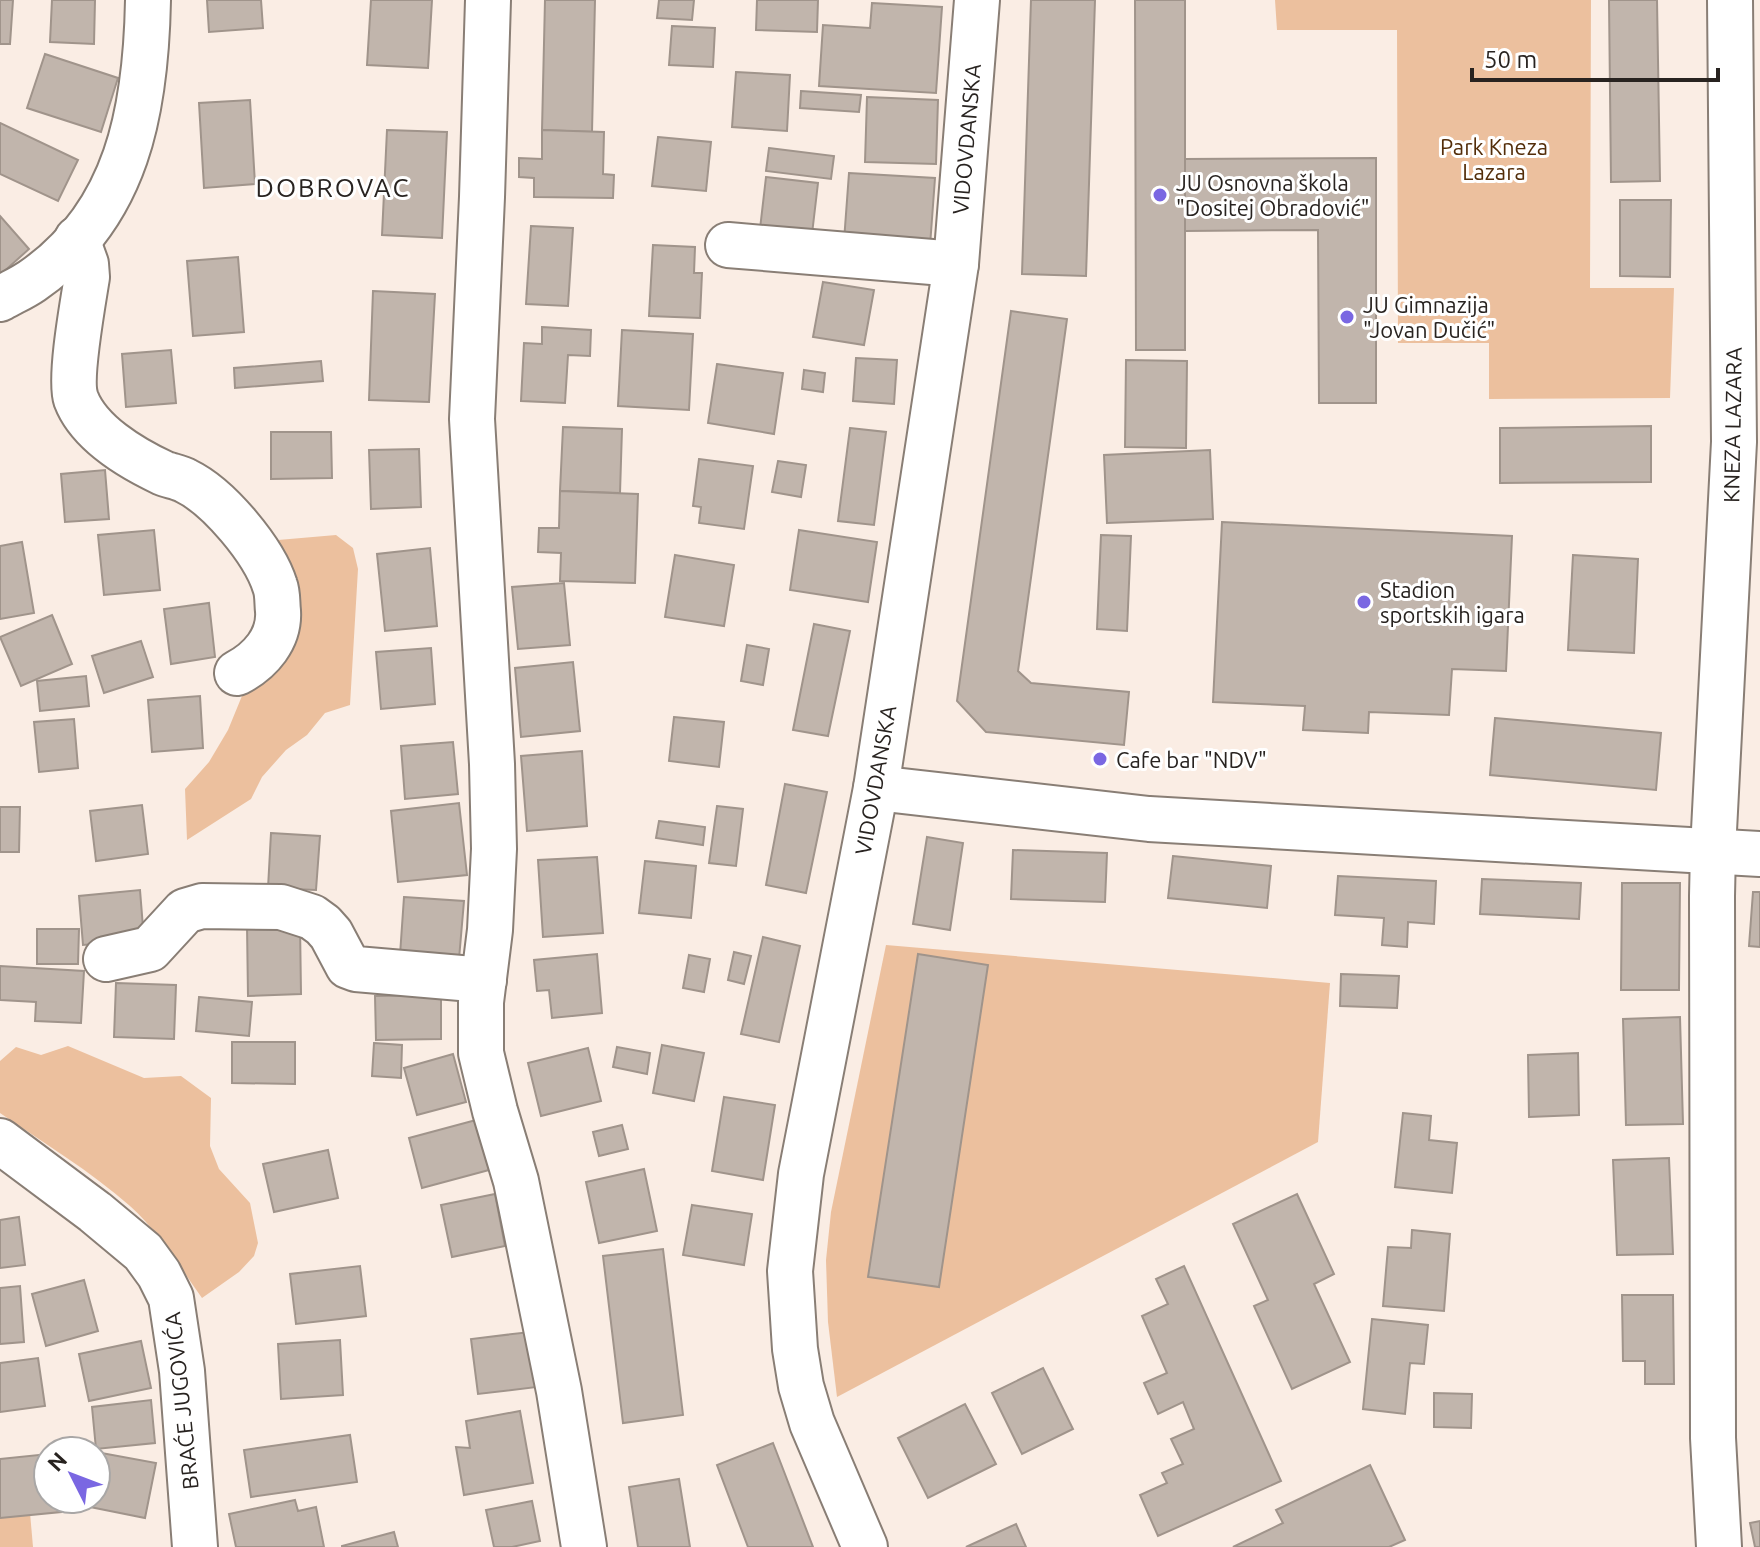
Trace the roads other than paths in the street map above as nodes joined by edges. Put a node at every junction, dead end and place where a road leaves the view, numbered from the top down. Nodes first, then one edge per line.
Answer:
1 (148, 0) edge
2 (488, 0) edge
3 (977, 0) edge
4 (1730, 0) edge
5 (77, 239) junction
6 (728, 245) dead end
7 (956, 264) junction
8 (0, 299) edge
9 (237, 673) dead end
10 (876, 788) junction
11 (1713, 850) junction
12 (1760, 854) edge
13 (106, 959) dead end
14 (484, 980) junction
15 (0, 1141) edge
16 (195, 1547) edge
17 (584, 1547) edge
18 (865, 1547) edge
19 (1719, 1547) edge

1 - 5 street
2 - 14 street
3 - 7 street, VIDOVDANSKA
4 - 11 street, KNEZA LAZARA
5 - 8 street
5 - 9 street
6 - 7 street
7 - 10 street, VIDOVDANSKA
10 - 11 street
10 - 18 street, VIDOVDANSKA
11 - 12 street
11 - 19 street, KNEZA LAZARA
13 - 14 street
14 - 17 street
15 - 16 street, BRAĆE JUGOVIĆA

